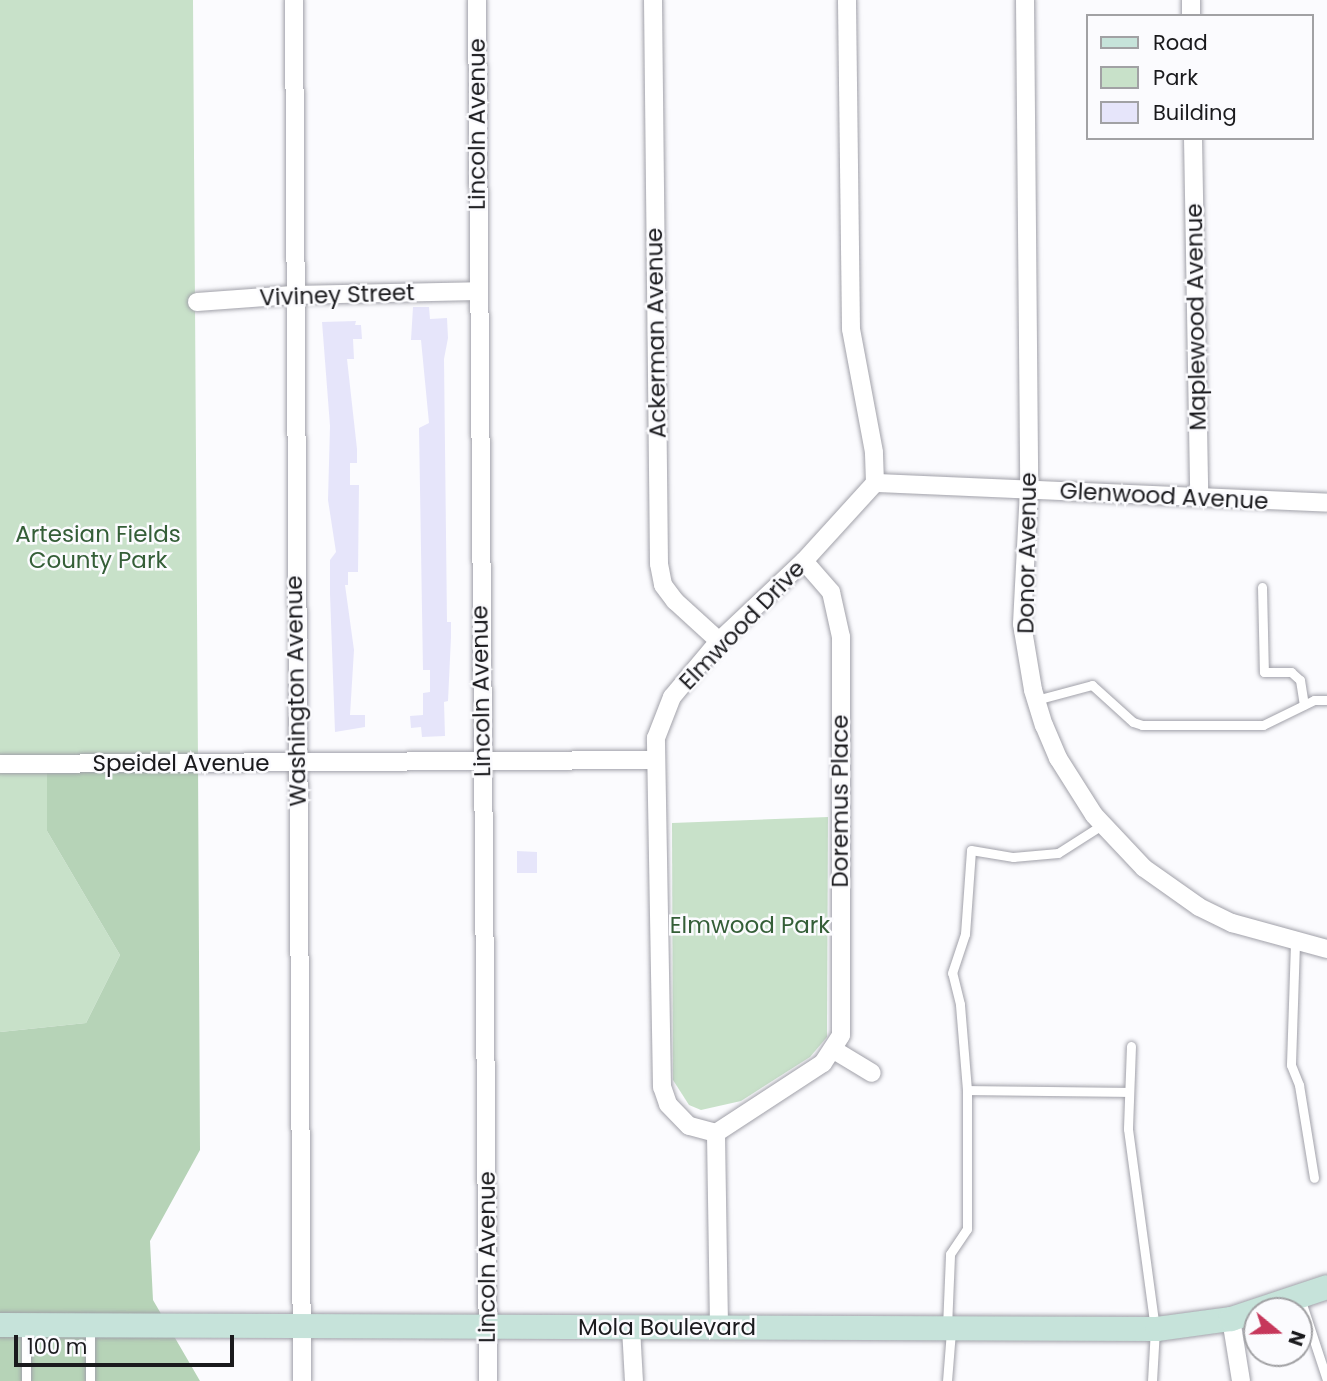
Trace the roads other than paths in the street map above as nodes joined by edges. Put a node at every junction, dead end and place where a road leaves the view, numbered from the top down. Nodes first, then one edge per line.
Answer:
1 (294, 0) edge
2 (477, 0) edge
3 (653, 0) edge
4 (847, 0) edge
5 (1025, 0) edge
6 (1193, 140) edge
7 (478, 291) junction
8 (293, 295) junction
9 (197, 302) dead end
10 (875, 483) junction
11 (1029, 490) junction
12 (1199, 496) junction
13 (1327, 503) edge
14 (804, 561) junction
15 (1262, 587) dead end
16 (719, 641) junction
17 (1036, 700) junction
18 (1327, 700) edge
19 (1304, 705) junction
20 (482, 760) junction
21 (656, 760) junction
22 (297, 763) junction
23 (0, 764) edge
24 (1102, 825) junction
25 (1295, 943) junction
26 (1327, 948) edge
27 (1131, 1046) dead end
28 (834, 1050) junction
29 (872, 1073) dead end
30 (967, 1090) junction
31 (1129, 1093) junction
32 (716, 1133) junction
33 (1314, 1178) dead end
34 (1327, 1287) edge
35 (1299, 1296) junction
36 (1231, 1319) junction
37 (0, 1325) edge
38 (26, 1325) junction
39 (90, 1325) junction
40 (302, 1325) junction
41 (719, 1325) junction
42 (488, 1326) junction
43 (631, 1328) junction
44 (949, 1329) junction
45 (1155, 1329) junction
46 (1327, 1380) edge
47 (26, 1381) edge
48 (90, 1381) edge
49 (302, 1381) edge
50 (488, 1381) edge
51 (634, 1381) edge
52 (947, 1381) edge
53 (1152, 1381) edge
54 (1241, 1381) edge

1 - 8 street, Washington Avenue
2 - 7 street, Lincoln Avenue
3 - 16 street, Ackerman Avenue
4 - 10 street
5 - 11 street, Donor Avenue
6 - 12 street, Maplewood Avenue
7 - 8 street, Viviney Street
7 - 20 street, Lincoln Avenue
8 - 9 street, Viviney Street
8 - 22 street, Washington Avenue
10 - 11 street, Glenwood Avenue
10 - 14 street, Elmwood Drive
11 - 12 street, Glenwood Avenue
11 - 17 street, Donor Avenue
12 - 13 street, Glenwood Avenue
14 - 16 street, Elmwood Drive
14 - 28 street, Doremus Place
15 - 19 lane
16 - 21 street, Elmwood Drive
17 - 19 lane
17 - 24 street, Donor Avenue
18 - 19 lane
20 - 21 street, Speidel Avenue
20 - 22 street, Speidel Avenue
20 - 42 street, Lincoln Avenue
21 - 32 street, Elmwood Drive
22 - 23 street, Speidel Avenue
22 - 40 street, Washington Avenue
24 - 25 street, Donor Avenue
24 - 30 lane
25 - 26 street, Donor Avenue
25 - 33 lane
27 - 31 lane
28 - 29 street
28 - 32 street
30 - 31 lane
30 - 44 lane
31 - 45 lane
32 - 41 street
34 - 35 street, Mola Boulevard
35 - 36 street, Mola Boulevard
35 - 46 lane
36 - 45 street, Mola Boulevard
36 - 54 street
37 - 38 street, Mola Boulevard
38 - 39 street, Mola Boulevard
38 - 47 lane
39 - 40 street, Mola Boulevard
39 - 48 lane
40 - 42 street, Mola Boulevard
40 - 49 street, Washington Avenue
41 - 43 street, Mola Boulevard
41 - 44 street, Mola Boulevard
42 - 43 street, Mola Boulevard
42 - 50 street, Lincoln Avenue
43 - 51 street
44 - 45 street, Mola Boulevard
44 - 52 lane
45 - 53 lane

